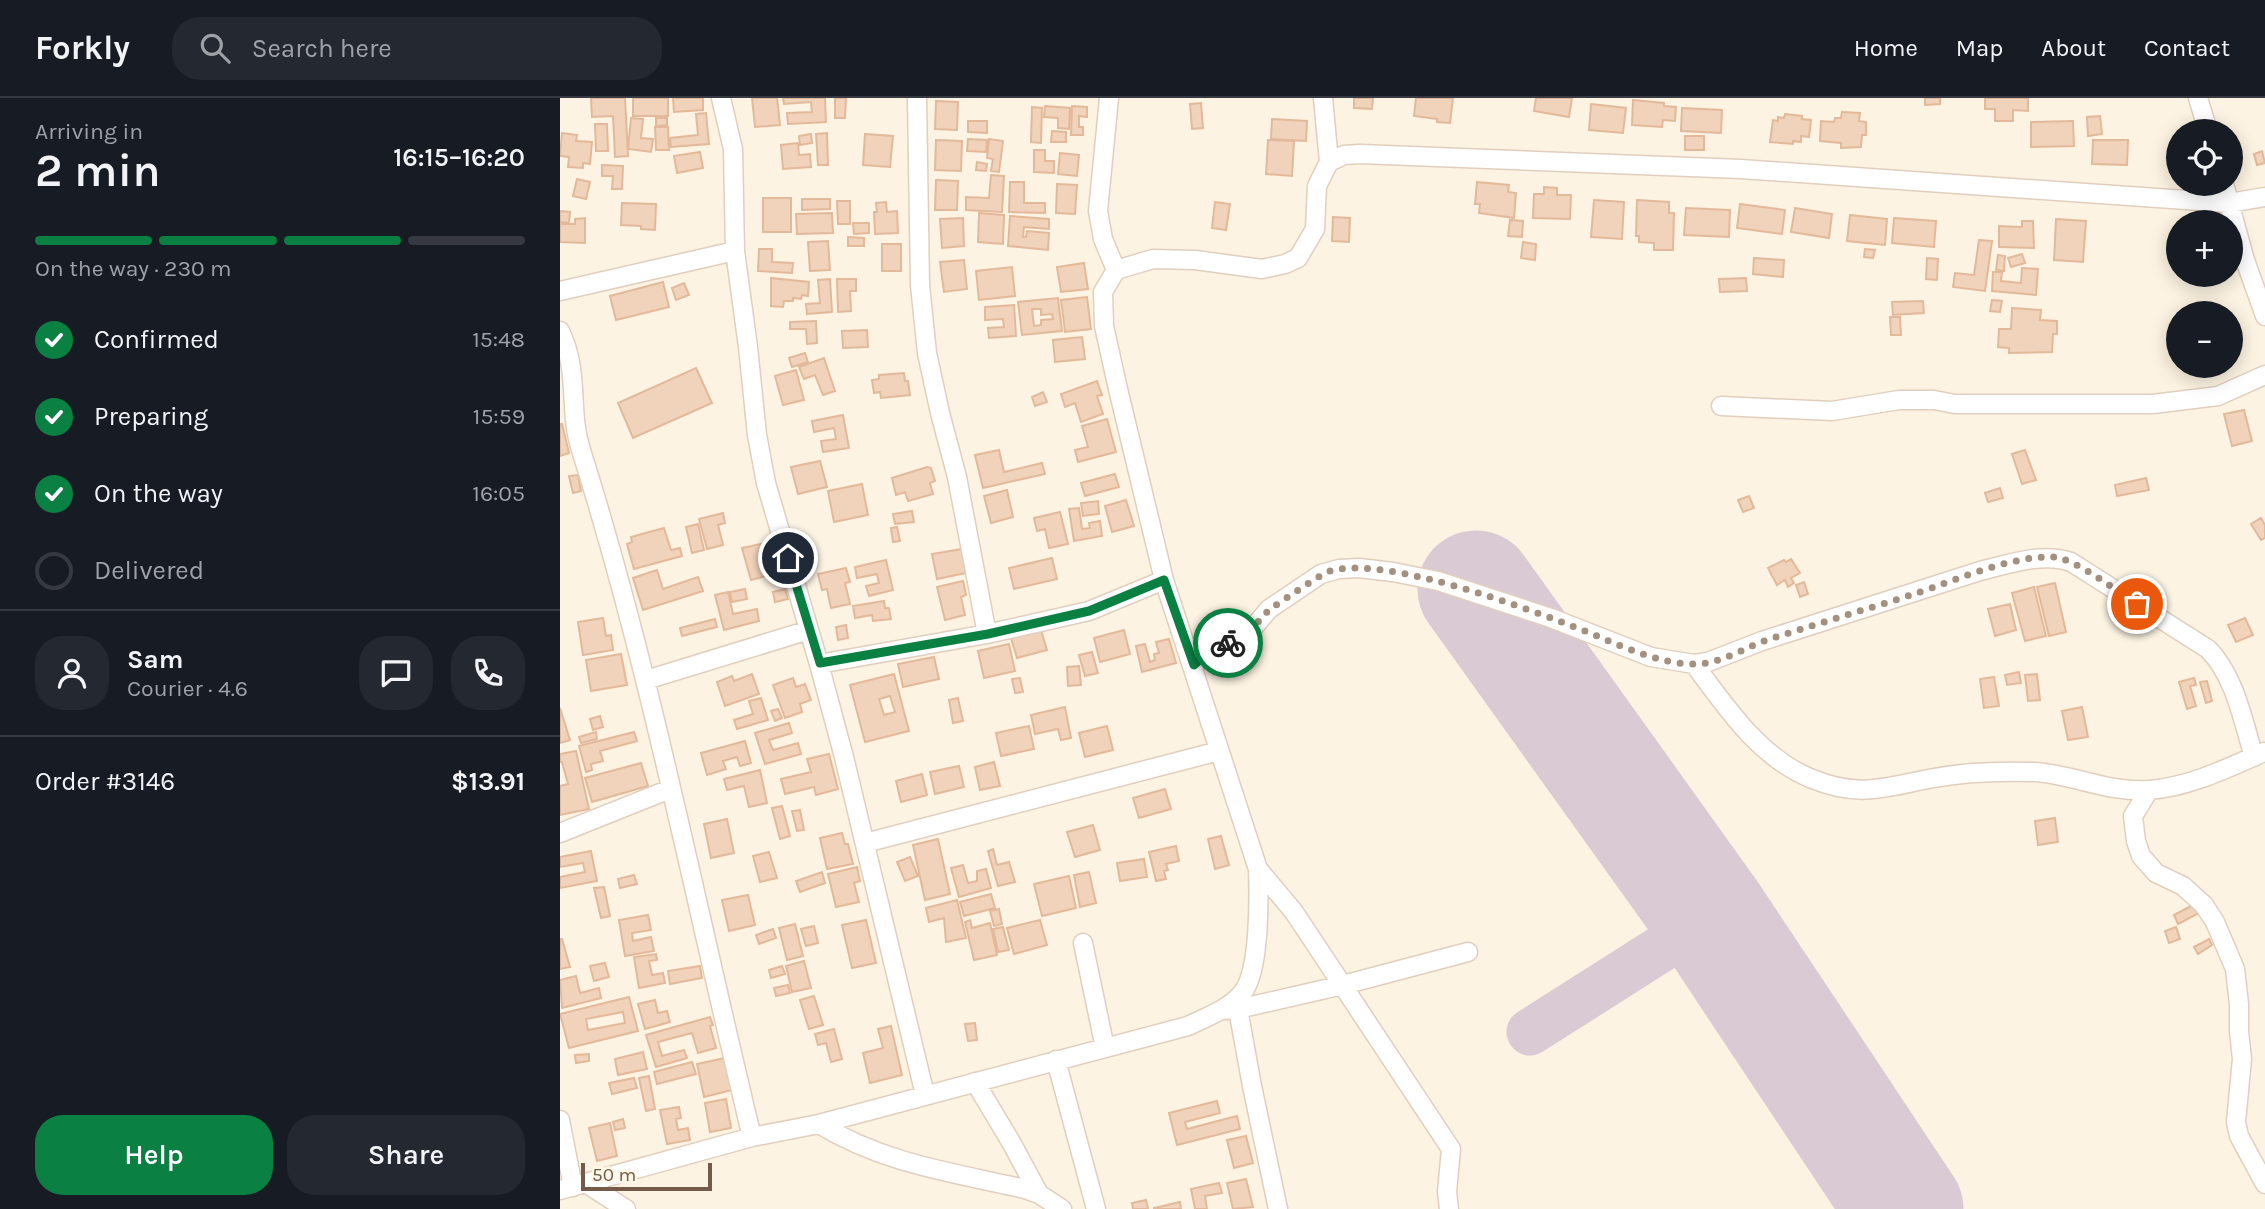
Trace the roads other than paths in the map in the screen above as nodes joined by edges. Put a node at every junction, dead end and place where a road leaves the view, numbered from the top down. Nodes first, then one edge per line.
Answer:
1 (721, 98) edge
2 (917, 98) edge
3 (1109, 98) edge
4 (1323, 98) edge
5 (2198, 98) edge
6 (2204, 119) edge
7 (1329, 162) junction
8 (2228, 196) edge
9 (2265, 197) edge
10 (2230, 203) junction
11 (735, 251) junction
12 (1116, 270) junction
13 (560, 290) edge
14 (2265, 316) edge
15 (560, 331) edge
16 (2265, 375) edge
17 (1721, 406) dead end
18 (1164, 580) junction
19 (809, 630) junction
20 (988, 634) junction
21 (820, 663) junction
22 (1694, 664) junction
23 (1194, 665) junction
24 (646, 680) junction
25 (1219, 751) junction
26 (2259, 754) edge
27 (670, 789) junction
28 (2149, 790) junction
29 (560, 833) edge
30 (865, 843) junction
31 (1258, 869) junction
32 (1083, 943) dead end
33 (1468, 953) dead end
34 (1343, 985) junction
35 (1230, 1009) junction
36 (1105, 1048) junction
37 (1056, 1060) junction
38 (975, 1082) junction
39 (925, 1095) junction
40 (560, 1120) edge
41 (819, 1124) junction
42 (752, 1137) junction
43 (2265, 1184) edge
44 (573, 1187) edge
45 (1039, 1194) junction
46 (626, 1209) edge
47 (1062, 1209) edge
48 (1096, 1209) edge
49 (1278, 1209) edge
50 (1449, 1209) edge

1 - 11 street
2 - 20 street
3 - 12 street
4 - 7 street
5 - 6 street
7 - 10 street
7 - 12 street
8 - 10 street
9 - 10 street
10 - 14 street
11 - 13 street
11 - 19 street
12 - 18 street
15 - 24 street
16 - 17 street
18 - 20 street
18 - 23 street
19 - 21 street
19 - 24 street
20 - 21 street
21 - 30 street
22 - 23 street
22 - 26 street
22 - 28 street
23 - 25 street
24 - 27 street
25 - 30 street
25 - 31 street
26 - 28 street
27 - 29 street
27 - 42 street
28 - 43 street
30 - 39 street
31 - 34 street
31 - 35 street
32 - 36 street
33 - 34 street
34 - 35 street
34 - 50 street
35 - 36 street
35 - 49 street
36 - 37 street
37 - 38 street
37 - 48 street
38 - 39 street
38 - 45 street
39 - 41 street
40 - 44 street
41 - 42 street
41 - 45 street
42 - 44 street
44 - 46 street
45 - 47 street

